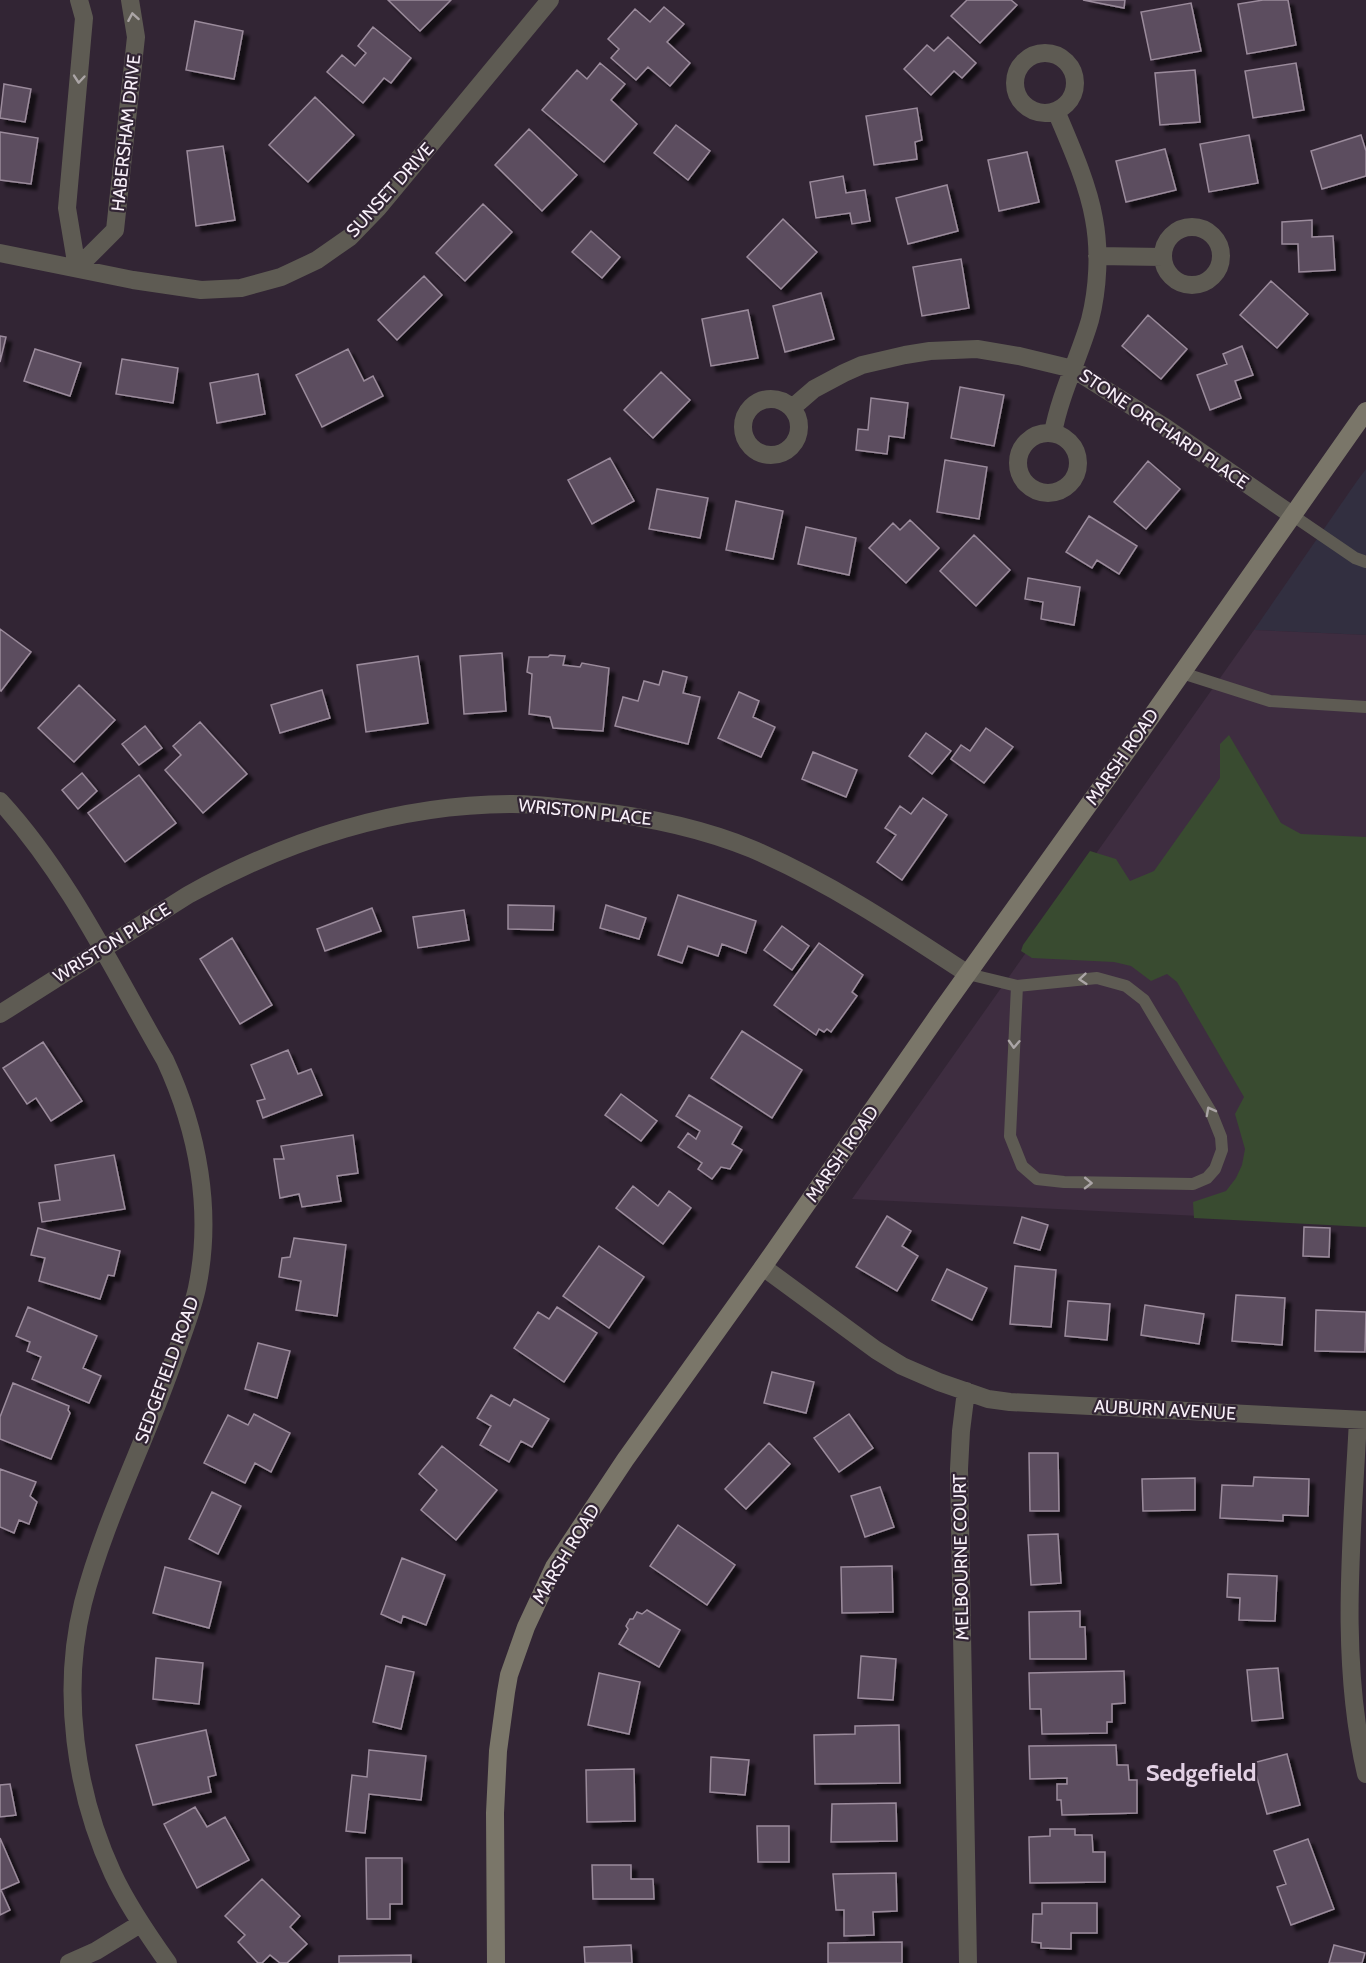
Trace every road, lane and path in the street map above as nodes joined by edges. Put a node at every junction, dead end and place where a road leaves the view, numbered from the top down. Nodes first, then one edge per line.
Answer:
1 (79, 0) edge
2 (130, 0) edge
3 (550, 0) edge
4 (1056, 111) dead end
5 (0, 253) edge
6 (1097, 256) junction
7 (1163, 257) dead end
8 (77, 268) junction
9 (1072, 369) junction
10 (792, 408) dead end
11 (1366, 411) edge
12 (1053, 433) dead end
13 (1292, 515) junction
14 (1366, 562) edge
15 (1182, 673) junction
16 (1366, 707) edge
17 (0, 801) edge
18 (102, 950) junction
19 (968, 974) junction
20 (1017, 986) junction
21 (0, 1014) edge
22 (763, 1267) junction
23 (966, 1392) junction
24 (1362, 1420) edge
25 (1366, 1774) edge
26 (140, 1924) junction
27 (69, 1963) edge
28 (168, 1963) edge
29 (496, 1963) edge
30 (968, 1963) edge

1 -> 8 street
8 -> 2 street, HABERSHAM DRIVE
3 - 8 street, SUNSET DRIVE
4 - 6 street
5 - 8 street, SUNSET DRIVE
6 - 7 street
6 - 9 street
9 - 10 street, STONE ORCHARD PLACE
9 - 12 street
9 - 13 street, STONE ORCHARD PLACE
11 - 13 street, MARSH ROAD
13 - 14 lane
13 - 15 street, MARSH ROAD
15 - 16 lane
15 - 19 street, MARSH ROAD
17 - 18 street, SEDGEFIELD ROAD
18 - 19 street, WRISTON PLACE
18 - 21 street, WRISTON PLACE
18 - 26 street, SEDGEFIELD ROAD
19 - 20 lane
19 - 22 street, MARSH ROAD
20 -> 20 lane
22 - 23 street
22 - 29 street, MARSH ROAD
23 - 24 street, AUBURN AVENUE
23 - 30 street, MELBOURNE COURT
24 - 25 street
26 - 27 street
26 - 28 street, SEDGEFIELD ROAD

